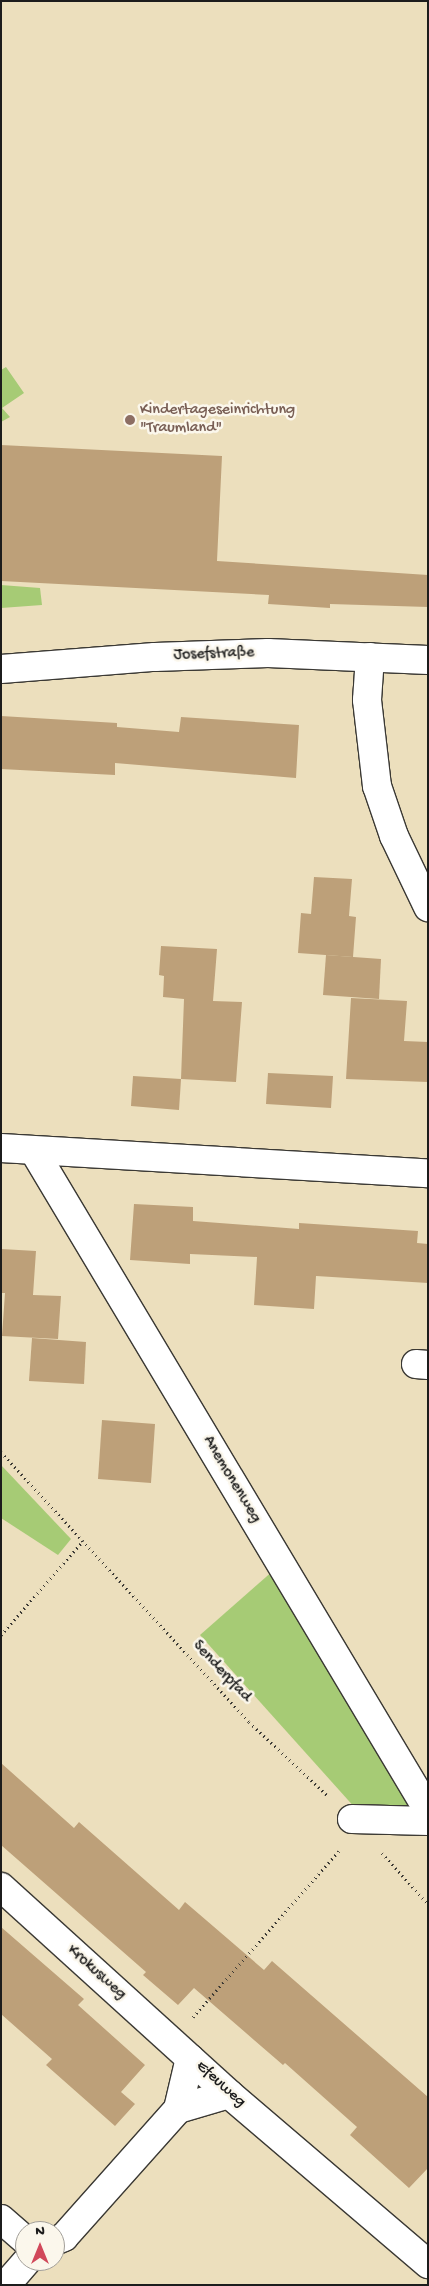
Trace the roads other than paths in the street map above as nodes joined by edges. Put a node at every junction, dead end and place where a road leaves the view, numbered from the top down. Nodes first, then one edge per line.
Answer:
1 (370, 657) junction
2 (428, 660) edge
3 (1, 669) edge
4 (428, 907) edge
5 (1, 1148) edge
6 (34, 1151) junction
7 (428, 1174) edge
8 (428, 1810) edge
9 (352, 1820) road end
10 (428, 1821) edge
11 (1, 1888) edge
12 (180, 2050) junction
13 (229, 2094) junction
14 (178, 2109) junction
15 (1, 2219) edge
16 (15, 2231) edge
17 (65, 2237) edge
18 (428, 2264) edge
19 (18, 2271) edge
20 (6, 2285) edge

1 - 2 street, Josefstraße
1 - 3 street, Josefstraße
1 - 4 street
5 - 6 street
6 - 7 street
6 - 8 street, Anemonenweg
9 - 10 street
11 - 12 street, Krokusweg
12 - 13 street, Efeuweg
12 - 14 street, Efeuweg
13 - 14 street
13 - 18 street, Efeuweg
14 - 17 street, Efeuweg
15 - 16 street
19 - 20 street

